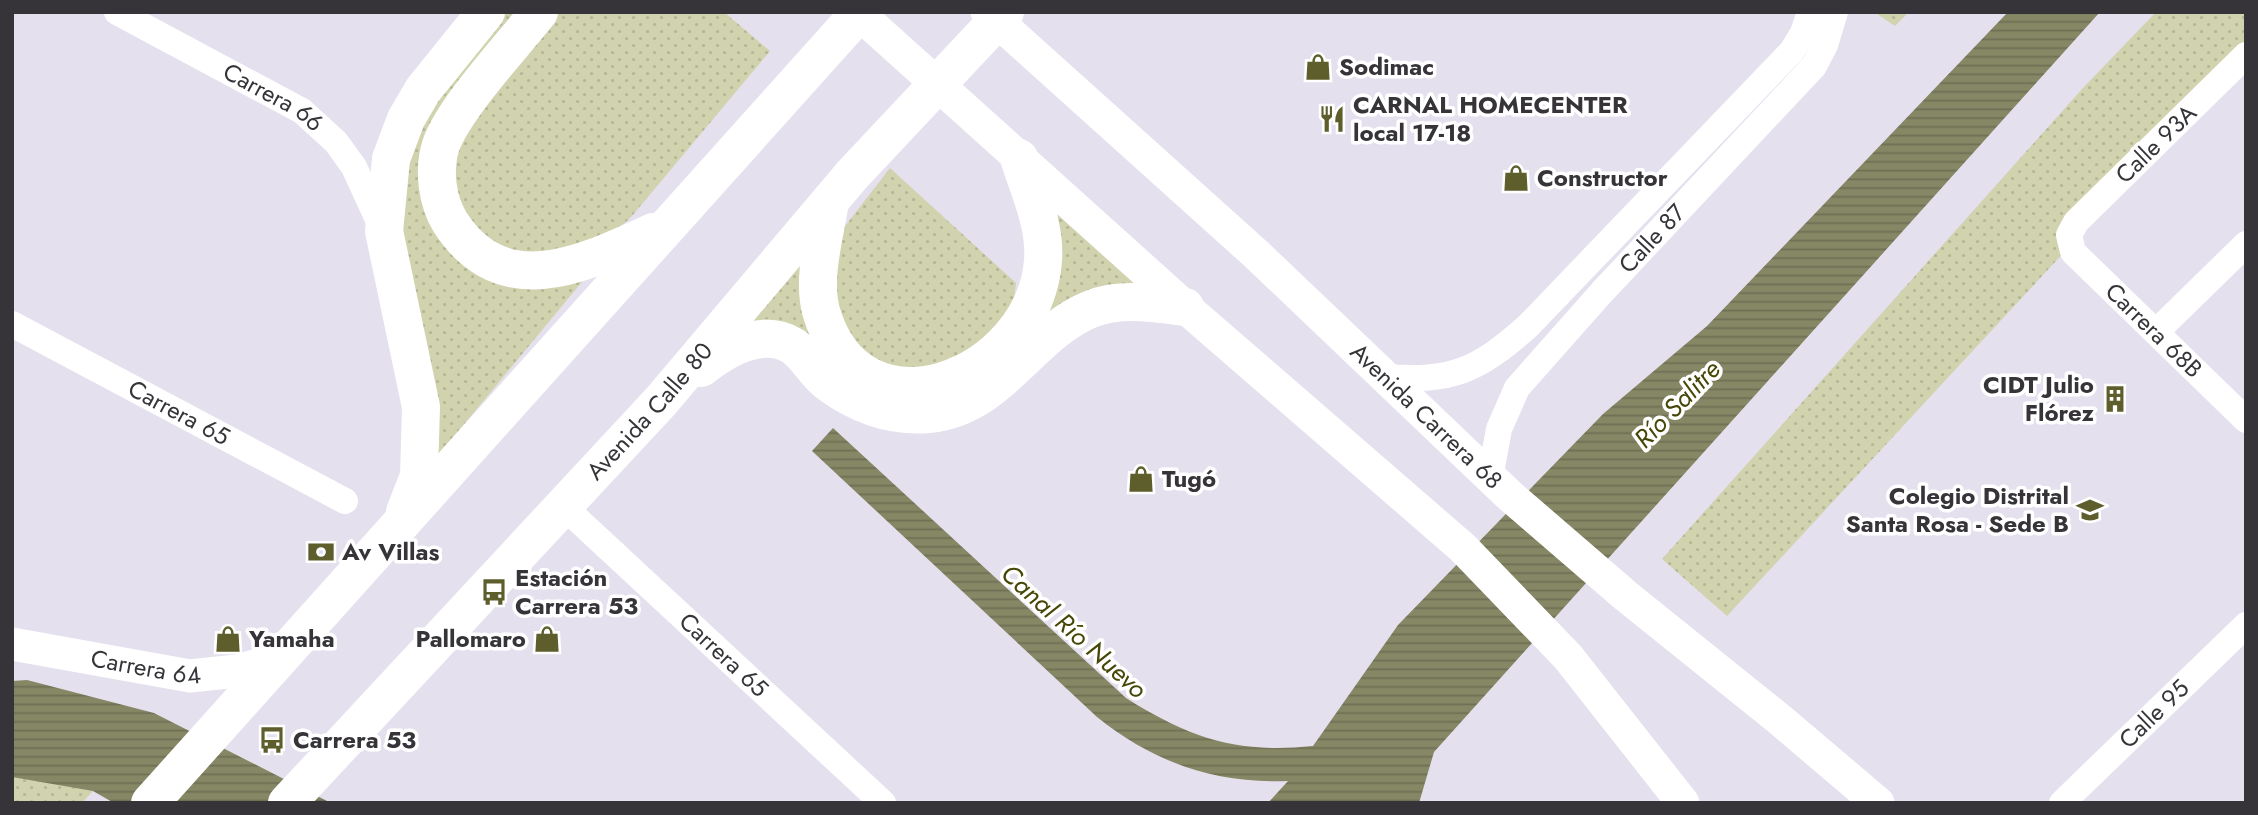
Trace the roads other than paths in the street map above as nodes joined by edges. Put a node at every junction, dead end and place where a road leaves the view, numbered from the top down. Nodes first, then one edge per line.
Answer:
1 (117, 12) edge
2 (486, 12) edge
3 (539, 12) edge
4 (858, 12) edge
5 (987, 12) edge
6 (1006, 12) edge
7 (1810, 12) edge
8 (1835, 12) edge
9 (2246, 55) edge
10 (1019, 158) junction
11 (841, 188) junction
12 (664, 227) junction
13 (384, 231) junction
14 (2069, 235) joint
15 (2246, 244) edge
16 (1185, 307) junction
17 (12, 324) edge
18 (2157, 331) junction
19 (1384, 377) junction
20 (661, 401) junction
21 (2246, 420) edge
22 (1500, 487) junction
23 (345, 501) dead end
24 (563, 506) junction
25 (398, 529) junction
26 (2246, 625) edge
27 (12, 644) edge
28 (281, 658) junction
29 (190, 676) junction
30 (216, 732) junction
31 (150, 803) edge
32 (287, 803) edge
33 (883, 803) edge
34 (1683, 803) edge
35 (1878, 803) edge
36 (2062, 803) edge

1 - 13 street, Carrera 66
2 - 13 highway
3 - 12 highway
4 - 10 main road
4 - 12 highway
5 - 19 main road, Avenida Carrera 68
6 - 11 highway, Avenida Calle 80
7 - 19 street, Calle 87
8 - 22 street, Calle 87
9 - 14 street, Calle 93A
10 - 11 highway
10 - 16 main road
11 - 20 highway, Avenida Calle 80
12 - 25 highway
13 - 25 highway
14 - 18 street, Carrera 68B
15 - 18 street
16 - 20 highway
16 - 34 main road
17 - 23 street, Carrera 65
18 - 21 street, Carrera 68B
19 - 22 main road, Avenida Carrera 68
20 - 24 highway, Avenida Calle 80
22 - 35 main road, Avenida Carrera 68
24 - 32 highway, Avenida Calle 80
24 - 33 street, Carrera 65
25 - 28 highway
26 - 36 street, Calle 95
27 - 29 main road, Carrera 64
28 - 29 main road, Carrera 64
28 - 30 highway
29 - 30 main road
30 - 31 highway

